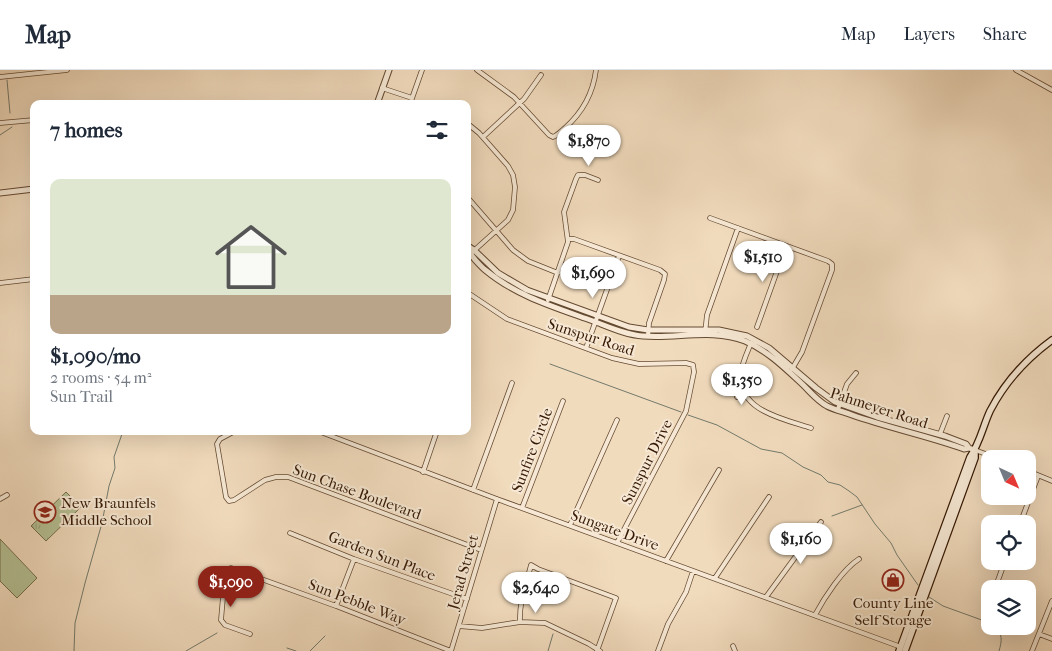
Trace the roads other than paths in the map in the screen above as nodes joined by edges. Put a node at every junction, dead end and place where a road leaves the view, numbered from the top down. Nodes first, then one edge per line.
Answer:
1 (67, 70) edge
2 (389, 70) edge
3 (422, 70) edge
4 (478, 70) edge
5 (596, 70) edge
6 (1016, 70) edge
7 (541, 74) dead end
8 (0, 77) edge
9 (382, 88) junction
10 (1052, 90) edge
11 (412, 98) joint
12 (378, 100) edge
13 (520, 103) junction
14 (0, 117) edge
15 (30, 120) edge
16 (0, 123) edge
17 (471, 127) edge
18 (483, 137) junction
19 (598, 180) dead end
20 (30, 189) edge
21 (0, 193) edge
22 (471, 202) edge
23 (710, 218) dead end
24 (738, 228) junction
25 (496, 231) junction
26 (568, 239) junction
27 (786, 246) junction
28 (471, 250) edge
29 (471, 254) edge
30 (619, 256) junction
31 (558, 273) junction
32 (30, 279) edge
33 (0, 283) edge
34 (471, 295) edge
35 (547, 302) junction
36 (596, 319) junction
37 (757, 327) dead end
38 (705, 332) junction
39 (648, 333) junction
40 (1052, 340) edge
41 (752, 342) junction
42 (586, 348) junction
43 (791, 371) junction
44 (856, 373) dead end
45 (512, 383) dead end
46 (744, 393) junction
47 (737, 397) dead end
48 (563, 401) dead end
49 (839, 406) junction
50 (947, 416) dead end
51 (683, 418) joint
52 (617, 420) dead end
53 (811, 428) dead end
54 (940, 434) junction
55 (228, 435) edge
56 (328, 435) edge
57 (436, 435) edge
58 (969, 448) junction
59 (975, 450) junction
60 (981, 452) edge
61 (719, 470) dead end
62 (423, 472) junction
63 (1038, 476) joint
64 (1052, 481) edge
65 (473, 490) junction
66 (7, 495) dead end
67 (769, 497) dead end
68 (0, 499) edge
69 (497, 499) junction
70 (522, 508) junction
71 (1023, 515) edge
72 (821, 522) dead end
73 (570, 525) junction
74 (290, 533) dead end
75 (617, 543) junction
76 (481, 550) junction
77 (354, 559) junction
78 (859, 560) dead end
79 (666, 561) junction
80 (693, 571) junction
81 (715, 578) junction
82 (766, 597) junction
83 (466, 599) junction
84 (1052, 601) edge
85 (336, 606) junction
86 (815, 614) junction
87 (520, 622) junction
88 (460, 626) junction
89 (250, 634) dead end
90 (1039, 634) junction
91 (1052, 639) edge
92 (902, 649) edge
93 (598, 650) edge
94 (451, 651) edge
95 (658, 651) edge
96 (1032, 651) edge

1 - 8 street
2 - 9 street
3 - 11 street
4 - 13 street
5 - 13 street
6 - 10 street
7 - 13 street
9 - 11 street
9 - 12 street
13 - 18 street
14 - 16 street
15 - 16 street
17 - 18 street
18 - 25 street
19 - 26 street
20 - 21 street
22 - 25 street
23 - 24 street
24 - 27 street
24 - 38 street
25 - 28 street
25 - 31 street
26 - 30 street
26 - 31 street
27 - 37 street
27 - 43 street
29 - 35 street, Pahmeyer Road
30 - 36 street
30 - 39 street
31 - 35 street
32 - 33 street
34 - 42 street, Sunspur Road
35 - 36 street, Pahmeyer Road
36 - 39 street, Pahmeyer Road
36 - 42 street
38 - 39 street, Pahmeyer Road
38 - 41 street, Pahmeyer Road
40 - 59 main road
41 - 43 street, Pahmeyer Road
41 - 46 street
42 - 51 street, Sunspur Road
43 - 49 street, Pahmeyer Road
44 - 49 street
45 - 65 street
46 - 47 street
46 - 53 street
48 - 70 street, Sunfire Circle
49 - 54 street, Pahmeyer Road
49 - 58 street, Pahmeyer Road
50 - 54 street
51 - 75 street, Sunspur Drive
52 - 73 street
54 - 58 street, Pahmeyer Road
55 - 76 street, Sun Chase Boulevard
56 - 62 street, Sungate Drive
57 - 62 street
58 - 59 street, Pahmeyer Road
59 - 60 street, Pahmeyer Road
59 - 92 main road
61 - 79 street
62 - 65 street, Sungate Drive
63 - 64 street
63 - 71 street
65 - 69 street, Sungate Drive
66 - 68 street
67 - 81 street
69 - 70 street, Sungate Drive
69 - 76 street, Jerad Street
70 - 73 street, Sungate Drive
72 - 82 street
73 - 75 street, Sungate Drive
74 - 77 street, Garden Sun Place
75 - 79 street, Sungate Drive
76 - 83 street, Jerad Street
77 - 83 street, Garden Sun Place
77 - 85 street
78 - 86 street
79 - 80 street, Sungate Drive
80 - 81 street, Sungate Drive
80 - 95 street
81 - 82 street, Sungate Drive
82 - 86 street, Sungate Drive
83 - 88 street, Jerad Street
84 - 90 street
85 - 89 street, Sun Pebble Way
85 - 94 street, Sun Pebble Way
86 - 92 street, Sungate Drive
87 - 88 street
87 - 93 street
87 - 93 street
88 - 94 street, Jerad Street
90 - 91 street
90 - 96 street

